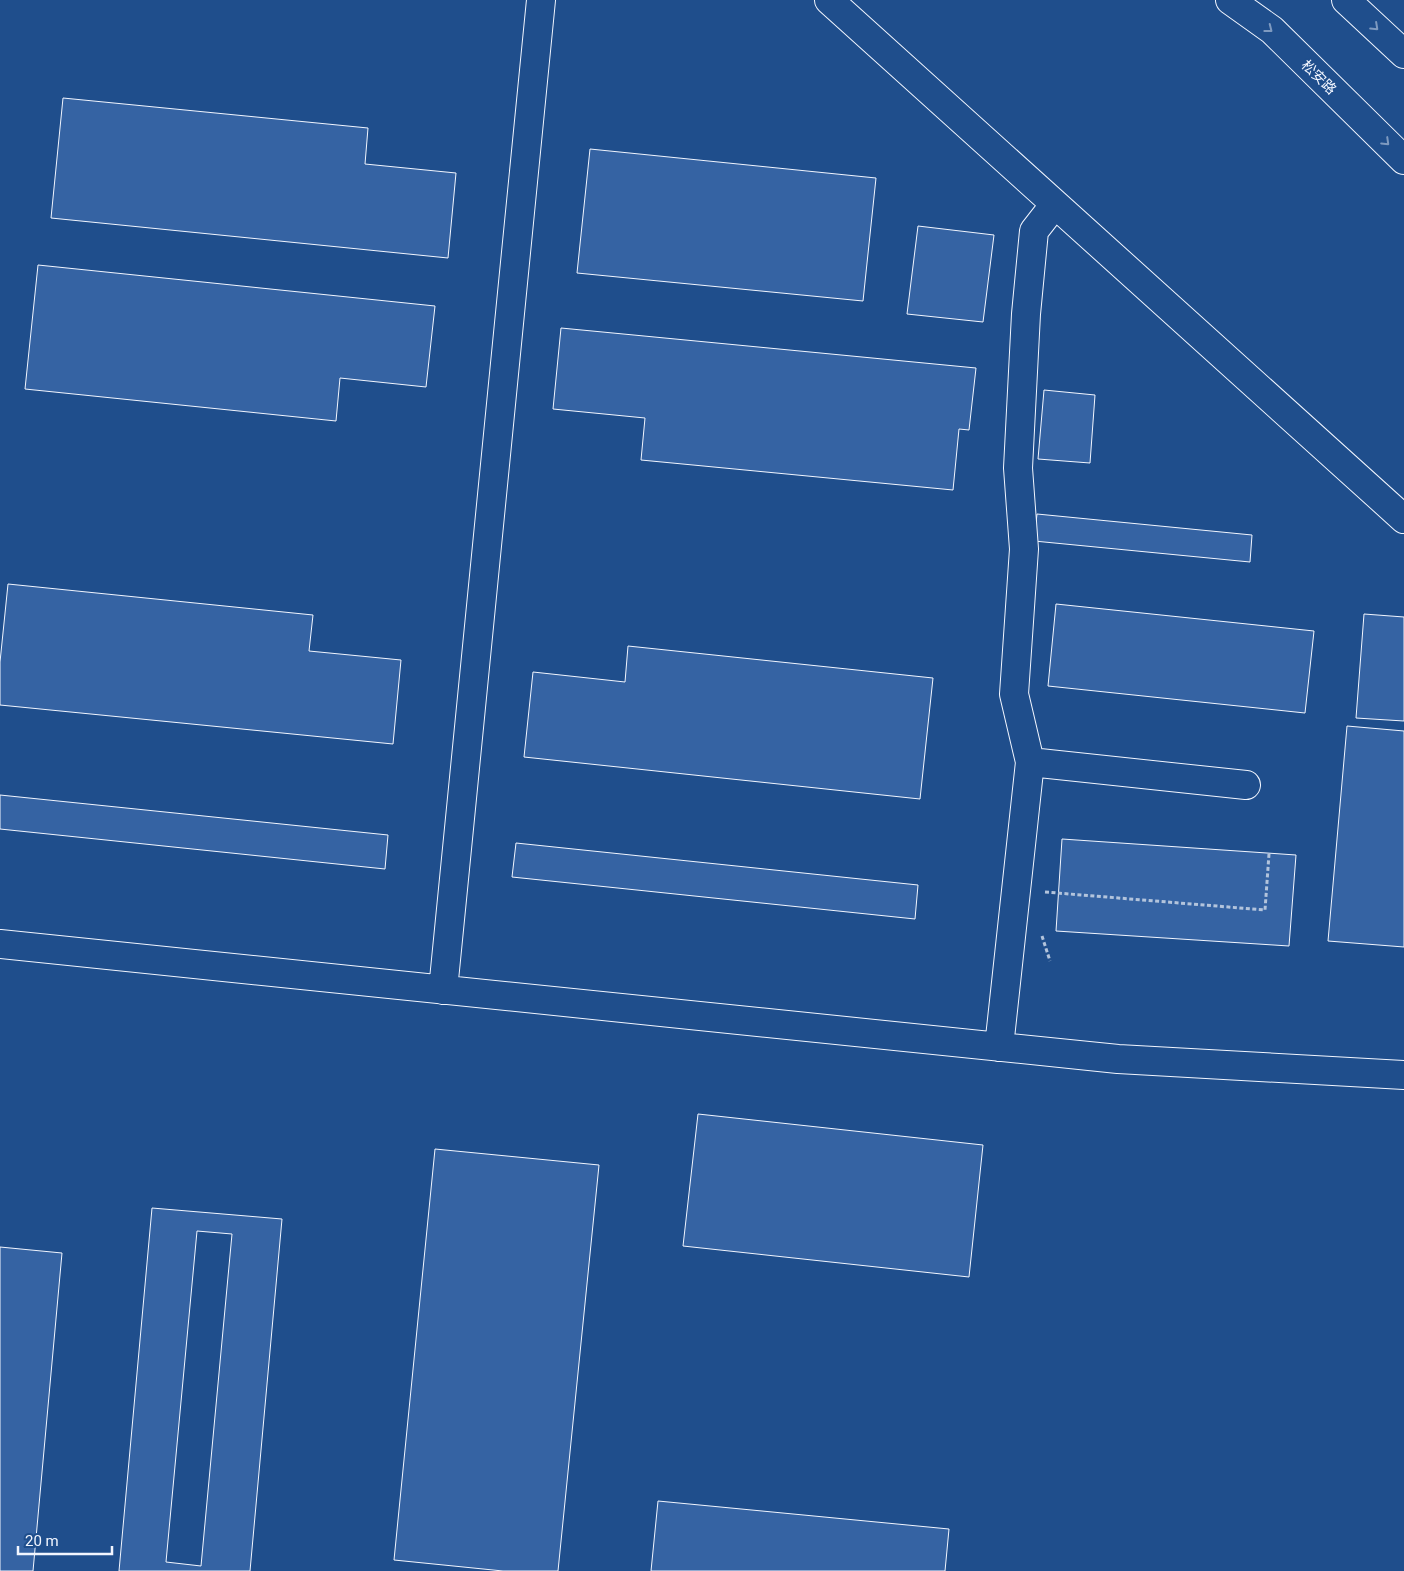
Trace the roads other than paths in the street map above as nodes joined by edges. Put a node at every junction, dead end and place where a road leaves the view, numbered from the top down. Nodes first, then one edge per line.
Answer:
1 (541, 0) edge
2 (829, 0) edge
3 (1230, 0) edge
4 (1346, 0) edge
5 (1404, 54) edge
6 (1404, 160) edge
7 (1055, 204) junction
8 (1404, 520) edge
9 (1030, 762) junction
10 (1246, 786) dead end
11 (0, 944) edge
12 (443, 990) junction
13 (999, 1047) junction
14 (1404, 1076) edge

1 - 12 main road
2 - 7 main road
3 -> 6 main road, 松安路
4 -> 5 main road
7 - 8 main road
7 - 9 main road
9 - 10 main road
9 - 13 main road
11 - 12 main road
12 - 13 main road
13 - 14 main road

